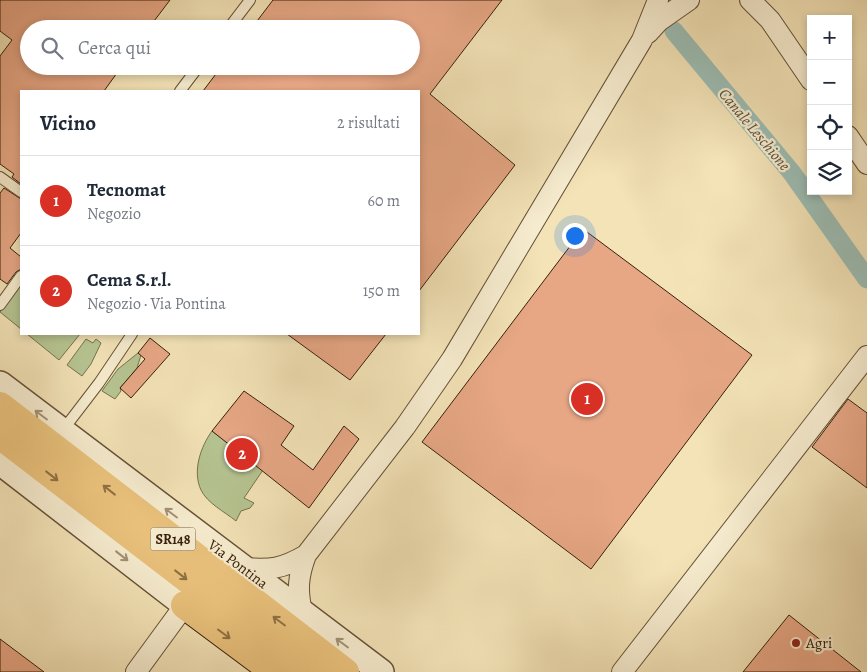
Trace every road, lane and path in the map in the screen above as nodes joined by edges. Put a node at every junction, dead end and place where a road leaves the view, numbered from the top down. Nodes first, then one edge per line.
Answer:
1 (250, 0) edge
2 (658, 0) edge
3 (689, 0) edge
4 (750, 0) edge
5 (761, 0) edge
6 (235, 20) edge
7 (770, 20) junction
8 (642, 40) junction
9 (807, 74) edge
10 (192, 75) edge
11 (181, 90) edge
12 (852, 142) edge
13 (867, 164) edge
14 (0, 177) edge
15 (20, 191) edge
16 (20, 277) edge
17 (0, 305) edge
18 (131, 335) edge
19 (867, 356) edge
20 (0, 384) edge
21 (0, 406) edge
22 (62, 431) junction
23 (0, 435) edge
24 (0, 462) edge
25 (306, 555) junction
26 (244, 568) junction
27 (185, 605) junction
28 (302, 612) junction
29 (136, 672) edge
30 (275, 672) edge
31 (309, 672) edge
32 (345, 672) edge
33 (381, 672) edge
34 (622, 672) edge

1 - 6 lane
2 - 8 street
3 - 8 street
4 - 7 street
5 - 7 street
7 - 9 street
8 - 25 street
10 - 11 lane
12 - 13 street
14 - 15 lane
16 - 17 lane
18 - 22 lane
19 - 34 street
22 -> 20 street, Via Pontina
32 -> 21 highway, SR148
26 -> 22 street, Via Pontina
23 -> 31 highway, SR148
24 -> 27 street
25 - 26 street
25 - 28 street
26 - 28 street, Via Pontina
27 - 29 street
27 -> 30 highway
33 -> 28 street, Via Pontina

